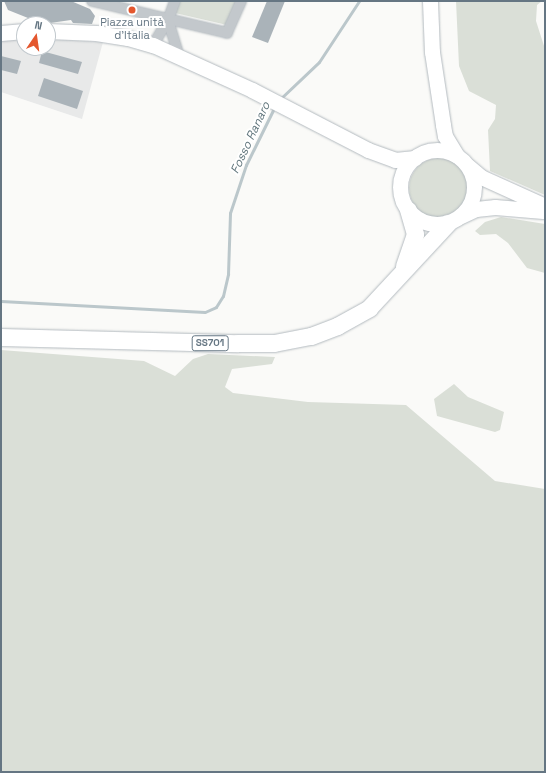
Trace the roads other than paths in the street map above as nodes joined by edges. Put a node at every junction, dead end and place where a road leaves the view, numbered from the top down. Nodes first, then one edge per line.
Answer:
1 (92, 1) edge
2 (175, 1) edge
3 (240, 1) edge
4 (430, 1) edge
5 (168, 20) junction
6 (56, 31) edge
7 (16, 32) edge
8 (1, 33) edge
9 (153, 45) junction
10 (179, 55) junction
11 (441, 111) junction
12 (368, 150) junction
13 (421, 155) junction
14 (462, 160) junction
15 (400, 186) junction
16 (545, 206) edge
17 (408, 210) junction
18 (545, 211) edge
19 (454, 220) junction
20 (398, 276) junction
21 (1, 337) edge

1 - 5 street
2 - 5 street
3 - 5 street
4 - 11 main road
5 - 9 street
5 - 10 street
6 - 9 main road
7 - 8 main road
9 - 10 main road
10 - 12 main road
11 - 13 main road
11 - 14 main road
12 - 13 main road
12 - 15 main road
13 - 14 main road
13 - 15 main road
14 - 16 main road
14 - 19 main road
15 - 17 main road
17 - 19 main road
17 - 20 highway, SS701
18 - 19 main road
19 - 20 highway, SS701
20 - 21 highway, SS701

